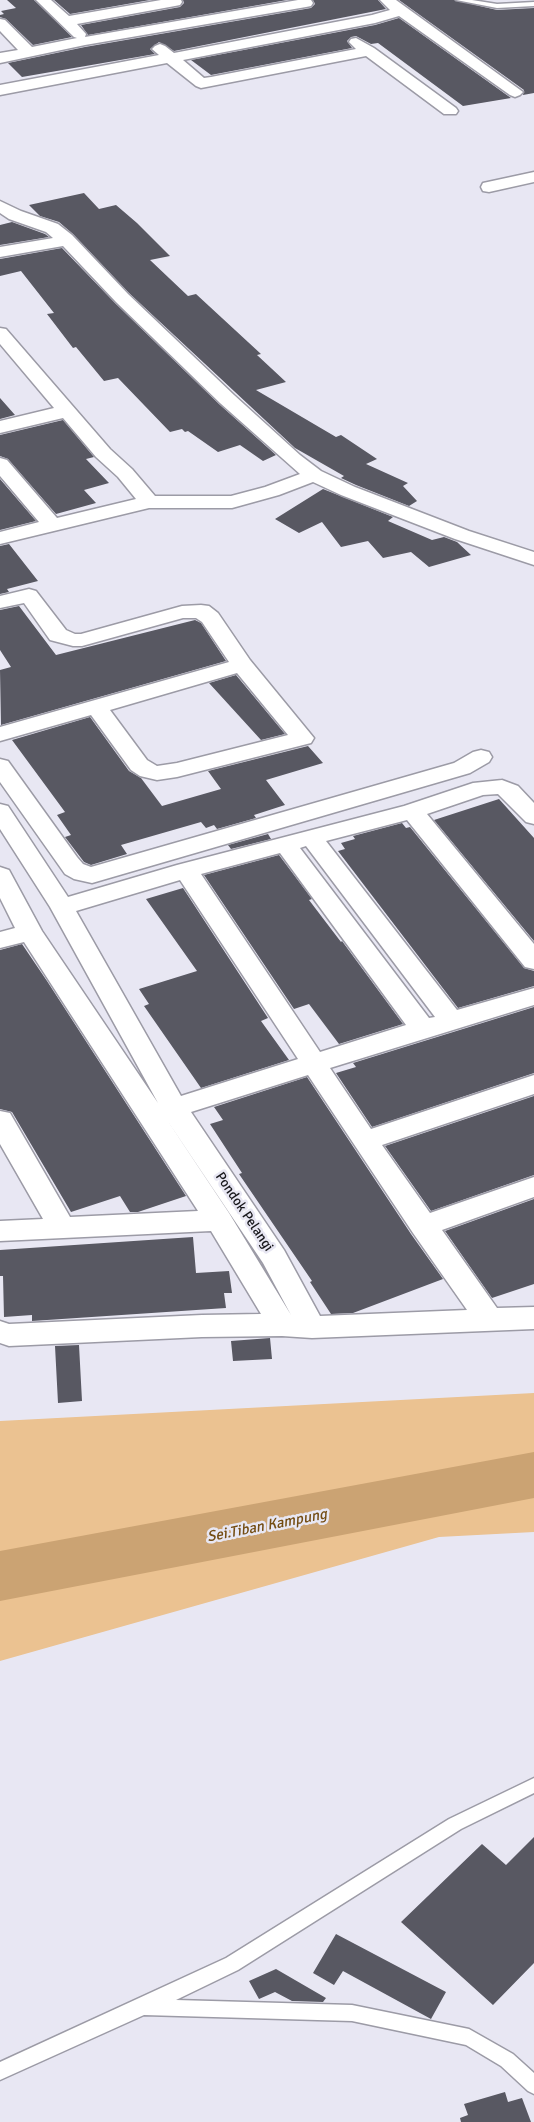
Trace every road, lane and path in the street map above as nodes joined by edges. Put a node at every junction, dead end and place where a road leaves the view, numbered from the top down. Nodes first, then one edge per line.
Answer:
1 (43, 0) edge
2 (109, 0) edge
3 (236, 0) edge
4 (387, 0) edge
5 (459, 0) edge
6 (174, 1) edge
7 (304, 1) edge
8 (534, 4) edge
9 (122, 11) junction
10 (401, 11) junction
11 (251, 12) junction
12 (66, 21) junction
13 (198, 22) junction
14 (0, 23) edge
15 (334, 26) junction
16 (141, 32) junction
17 (85, 41) junction
18 (369, 51) junction
19 (30, 52) junction
20 (170, 57) junction
21 (0, 58) edge
22 (0, 90) edge
23 (515, 92) dead end
24 (450, 111) dead end
25 (534, 177) edge
26 (490, 187) dead end
27 (0, 206) edge
28 (66, 239) junction
29 (0, 252) edge
30 (0, 333) edge
31 (67, 411) junction
32 (0, 427) edge
33 (0, 464) edge
34 (314, 475) junction
35 (149, 502) junction
36 (52, 525) junction
37 (0, 538) edge
38 (534, 559) edge
39 (0, 602) edge
40 (242, 666) junction
41 (96, 706) junction
42 (0, 734) edge
43 (481, 757) dead end
44 (0, 766) edge
45 (0, 811) edge
46 (412, 811) junction
47 (534, 817) edge
48 (312, 838) junction
49 (286, 845) junction
50 (186, 870) junction
51 (0, 875) edge
52 (64, 910) junction
53 (28, 928) junction
54 (0, 940) edge
55 (534, 961) edge
56 (534, 996) edge
57 (451, 1020) junction
58 (423, 1029) junction
59 (315, 1063) junction
60 (534, 1084) edge
61 (162, 1112) junction
62 (0, 1120) edge
63 (365, 1141) junction
64 (534, 1187) edge
65 (219, 1220) junction
66 (424, 1226) junction
67 (62, 1228) junction
68 (0, 1231) edge
69 (534, 1318) edge
70 (489, 1319) junction
71 (282, 1325) junction
72 (312, 1327) junction
73 (0, 1332) edge
74 (534, 1785) edge
75 (142, 2007) junction
76 (0, 2071) edge
77 (534, 2085) edge

1 - 12 street
2 - 9 street
3 - 11 street
4 - 10 street
5 - 8 lane
6 - 9 street
6 - 13 street
7 - 11 street
7 - 15 street
9 - 12 street
10 - 15 street
10 - 23 street
11 - 13 street
12 - 17 street
13 - 16 street
14 - 19 street
15 - 18 street
15 - 20 street
16 - 17 street
16 - 20 street
17 - 19 street
18 - 20 street
18 - 24 street
19 - 21 street
20 - 22 street
25 - 26 street
27 - 28 street
28 - 29 street
28 - 34 street
30 - 31 street
31 - 32 street
31 - 35 street
33 - 36 street
34 - 35 street
34 - 38 street
35 - 36 street
36 - 37 street
39 - 40 street
40 - 41 street
40 - 41 street
41 - 42 street
43 - 44 street
45 - 52 street, Pondok Pelangi
46 - 47 street
46 - 48 street
46 - 55 street
48 - 49 street
48 - 57 street
49 - 50 street
49 - 58 street
50 - 52 street
50 - 59 street
51 - 53 street
52 - 53 street
52 - 61 street, Pondok Pelangi
53 - 54 street
53 - 61 street
56 - 57 street
57 - 58 street
58 - 59 street
59 - 61 street
59 - 63 street
60 - 63 street
61 - 65 street
61 - 72 street, Pondok Pelangi
62 - 67 street
63 - 66 street
64 - 66 street
65 - 67 street
65 - 71 street
66 - 70 street
67 - 68 street
69 - 70 street
70 - 72 street
71 - 72 street
71 - 73 street
74 - 75 lane
75 - 76 lane
75 - 77 lane

